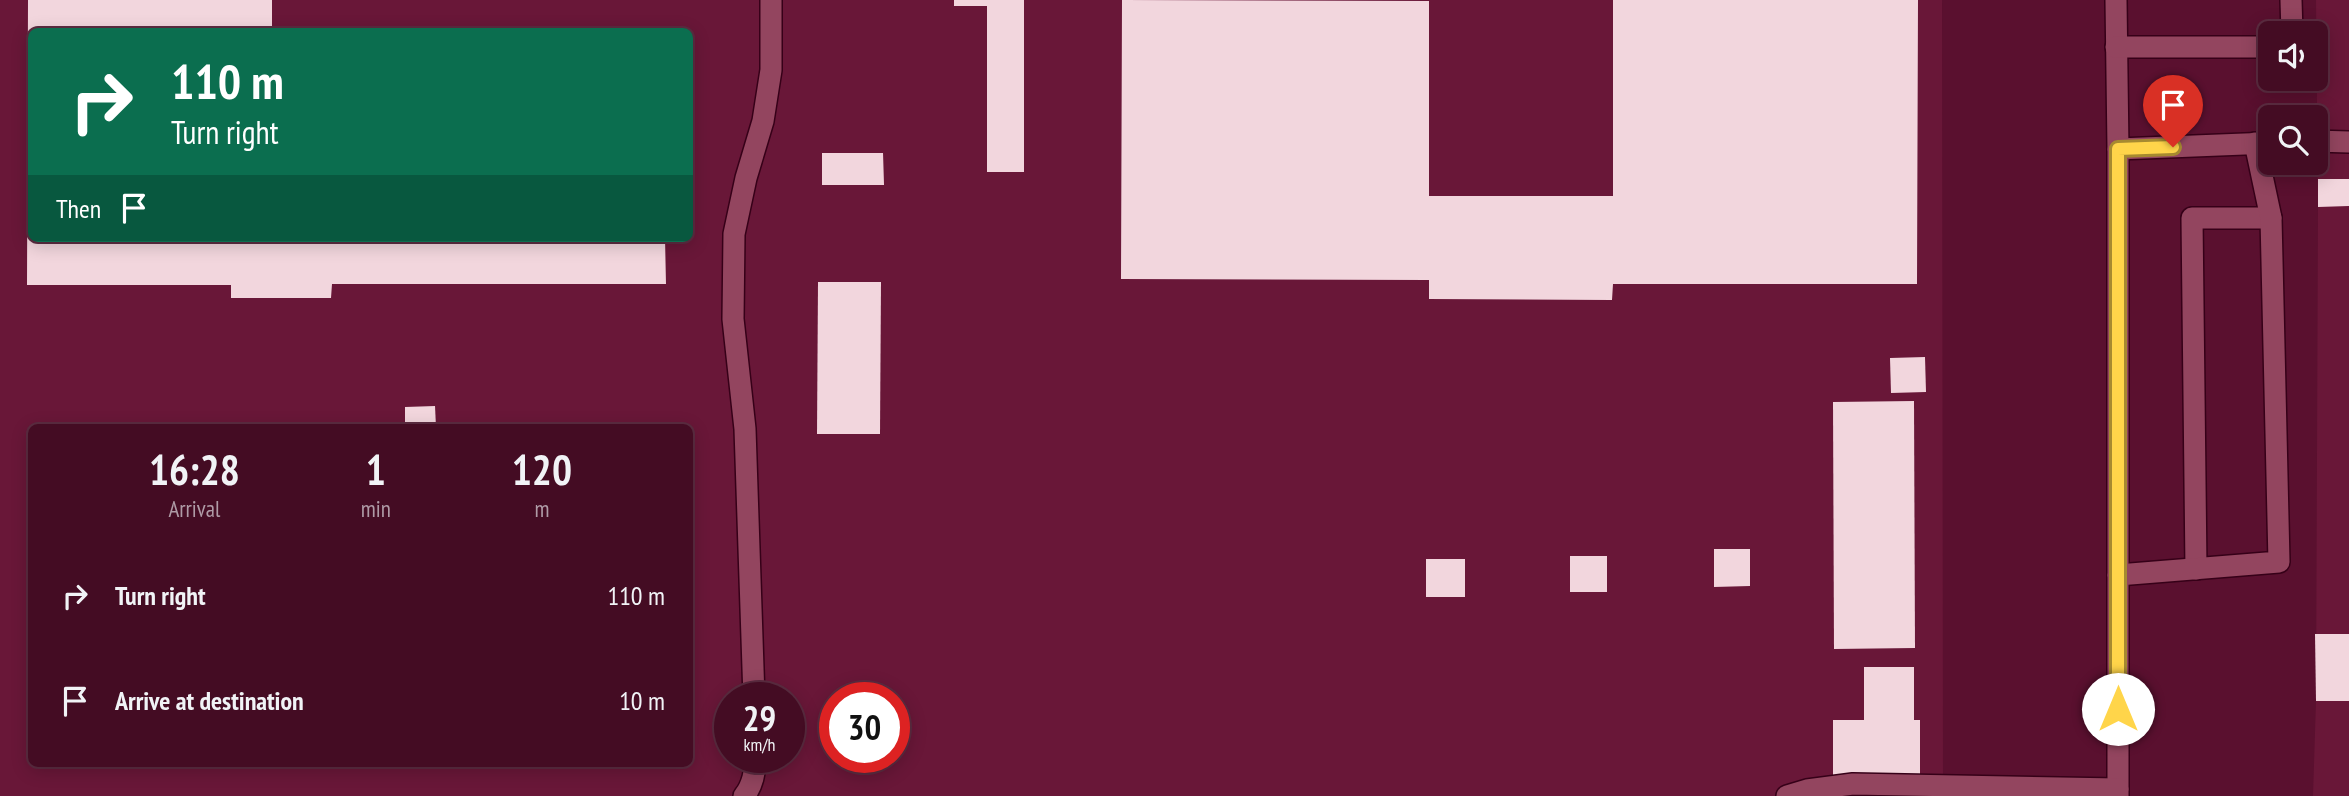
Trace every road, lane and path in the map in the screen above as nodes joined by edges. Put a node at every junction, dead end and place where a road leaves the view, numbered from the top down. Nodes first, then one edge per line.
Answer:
1 (771, 0) edge
2 (2116, 0) edge
3 (2291, 0) edge
4 (2292, 21) edge
5 (2116, 47) junction
6 (2258, 47) edge
7 (2328, 141) edge
8 (2349, 142) edge
9 (2258, 143) edge
10 (2118, 149) junction
11 (2266, 175) edge
12 (2271, 218) junction
13 (2196, 569) junction
14 (2118, 575) junction
15 (753, 682) edge
16 (754, 773) edge
17 (2118, 793) edge
18 (744, 796) edge
19 (1787, 796) edge

1 - 15 street
2 - 5 street
3 - 4 street
5 - 6 street
5 - 10 street
7 - 8 street
9 - 10 street
10 - 14 street
11 - 12 street
12 - 13 street
12 - 13 street
13 - 14 street
14 - 17 street
16 - 18 street
17 - 19 street

